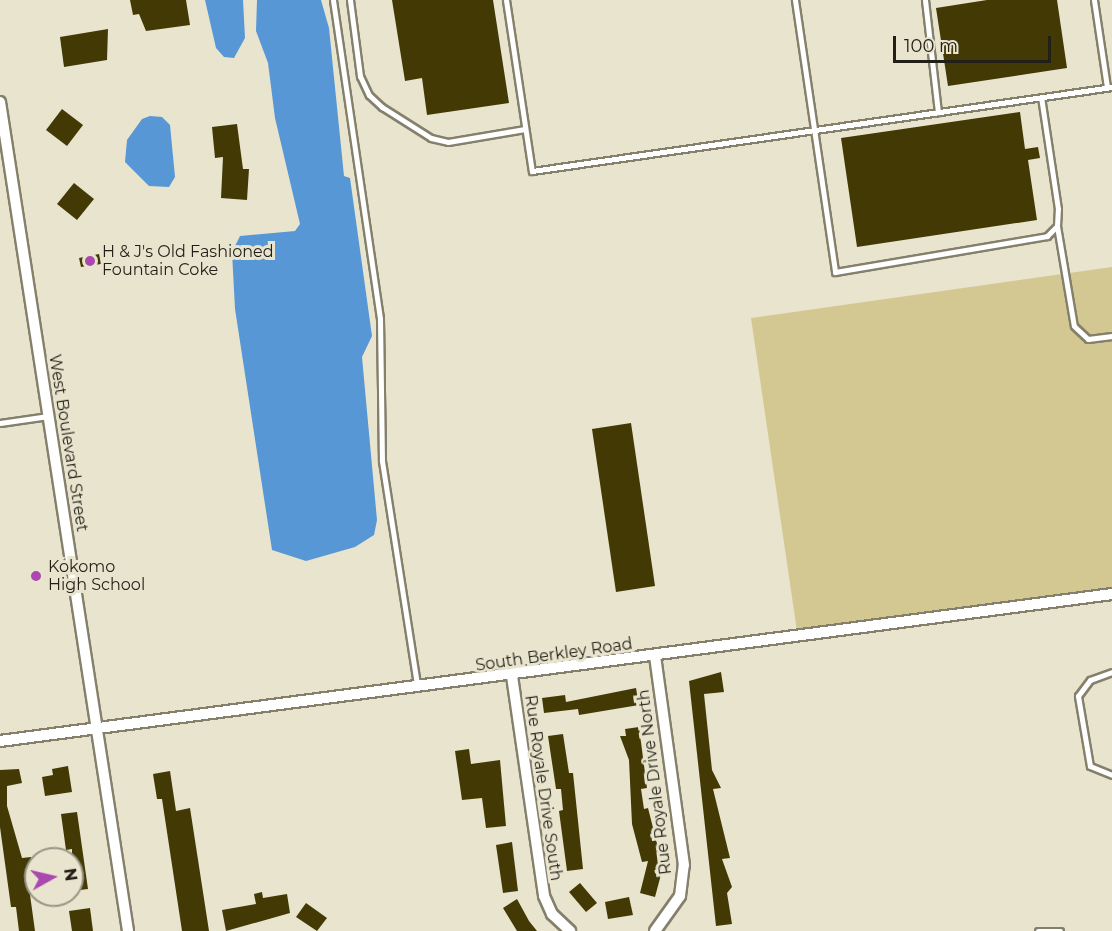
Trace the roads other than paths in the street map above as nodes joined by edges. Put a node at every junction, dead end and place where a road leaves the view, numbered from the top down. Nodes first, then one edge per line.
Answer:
1 (333, 0) edge
2 (350, 0) edge
3 (506, 0) edge
4 (795, 0) edge
5 (925, 0) edge
6 (1094, 0) edge
7 (1109, 87) edge
8 (1041, 97) junction
9 (0, 102) edge
10 (938, 112) junction
11 (525, 129) junction
12 (814, 130) junction
13 (1056, 226) junction
14 (1112, 336) edge
15 (48, 416) junction
16 (0, 423) edge
17 (1112, 594) edge
18 (655, 657) junction
19 (1112, 672) edge
20 (512, 676) junction
21 (418, 689) junction
22 (97, 729) junction
23 (0, 741) edge
24 (1112, 775) edge
25 (658, 930) edge
26 (128, 931) edge
27 (570, 931) edge
28 (1038, 931) edge
29 (1060, 931) edge

1 - 21 lane
2 - 11 lane
3 - 11 lane
4 - 12 lane
5 - 10 lane
6 - 7 lane
7 - 8 lane
8 - 10 lane
8 - 13 lane
9 - 15 street, West Boulevard Street
10 - 12 lane
11 - 12 lane
12 - 13 lane
13 - 14 lane
15 - 16 lane
15 - 22 street, West Boulevard Street
17 - 18 street, South Berkley Road
18 - 20 street, South Berkley Road
18 - 25 street, Rue Royale Drive North
19 - 24 lane
20 - 21 street, South Berkley Road
20 - 27 street, Rue Royale Drive South
21 - 22 street, South Berkley Road
22 - 23 street, South Berkley Road
22 - 26 street, West Boulevard Street
28 - 29 lane

